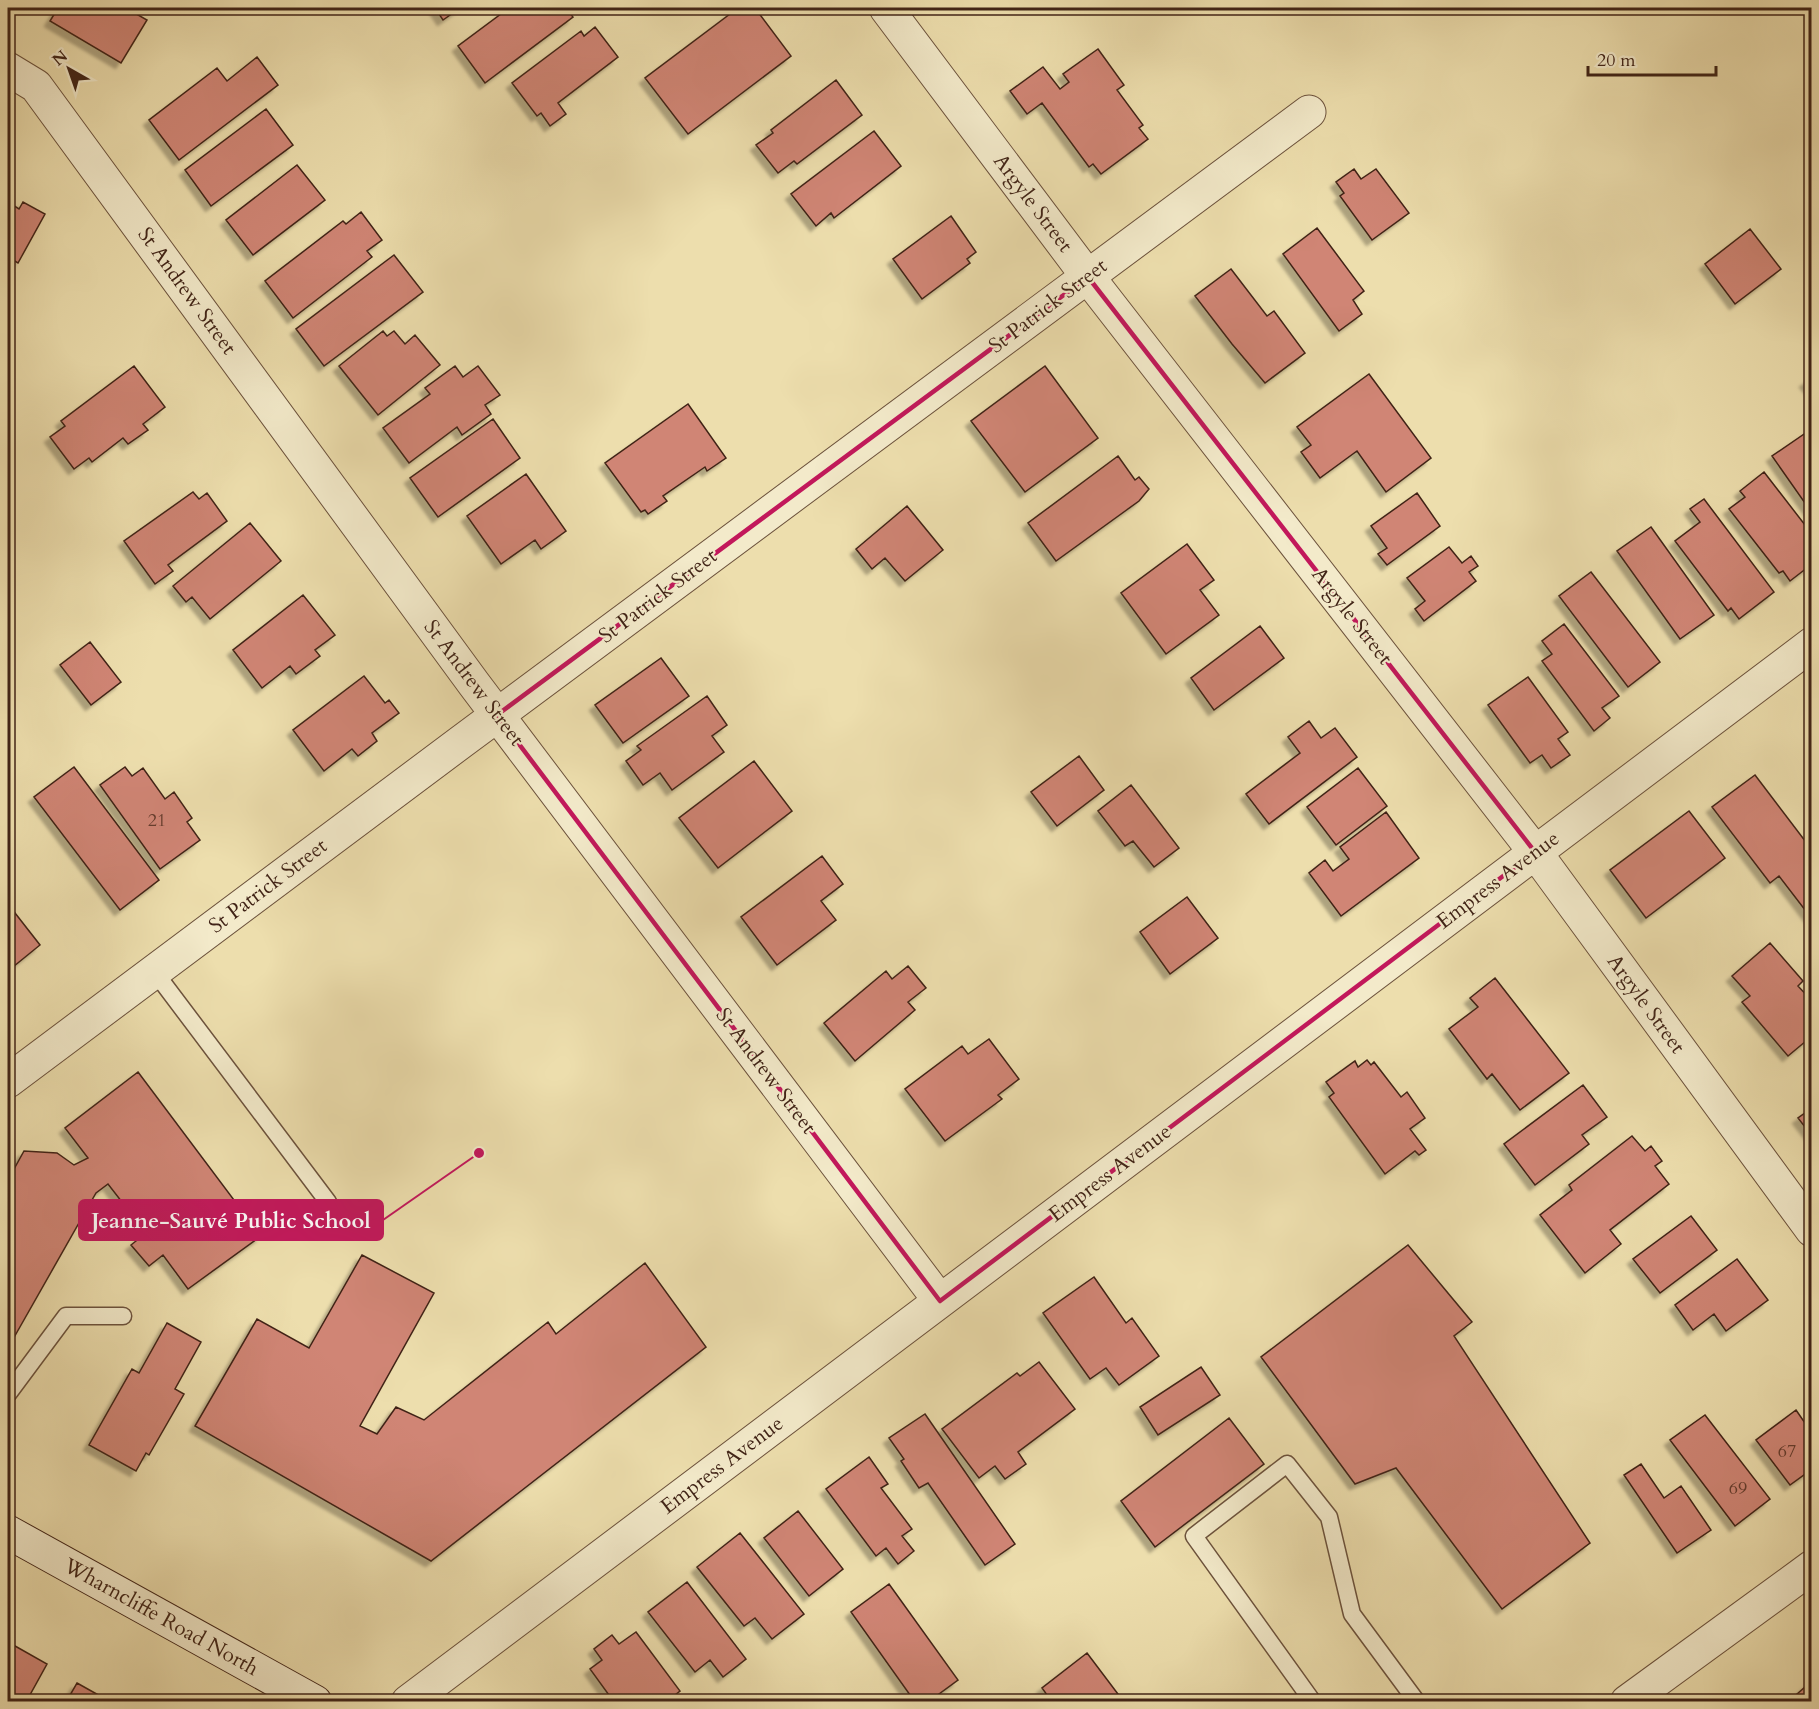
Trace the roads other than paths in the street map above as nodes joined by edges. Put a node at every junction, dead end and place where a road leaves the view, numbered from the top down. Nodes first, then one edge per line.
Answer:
1 (886, 8) edge
2 (8, 69) edge
3 (1309, 112) dead end
4 (1088, 277) junction
5 (1812, 644) edge
6 (497, 715) junction
7 (1535, 852) junction
8 (154, 971) junction
9 (8, 1081) edge
10 (328, 1202) dead end
11 (1812, 1230) edge
12 (940, 1301) junction
13 (123, 1316) dead end
14 (8, 1394) edge
15 (8, 1533) edge
16 (1812, 1567) edge
17 (308, 1700) edge
18 (408, 1701) edge
19 (1313, 1701) edge
20 (1416, 1701) edge
21 (1627, 1701) edge

1 - 4 street, Argyle Street
2 - 6 street, St Andrew Street
3 - 4 street, St Patrick Street
4 - 6 street, St Patrick Street
4 - 7 street, Argyle Street
5 - 7 street, Empress Avenue
6 - 8 street, St Patrick Street
6 - 12 street, St Andrew Street
7 - 11 street, Argyle Street
7 - 12 street, Empress Avenue
8 - 9 street, St Patrick Street
8 - 10 lane
12 - 18 street, Empress Avenue
13 - 14 lane
15 - 17 street, Wharncliffe Road North
16 - 21 street
19 - 20 lane

